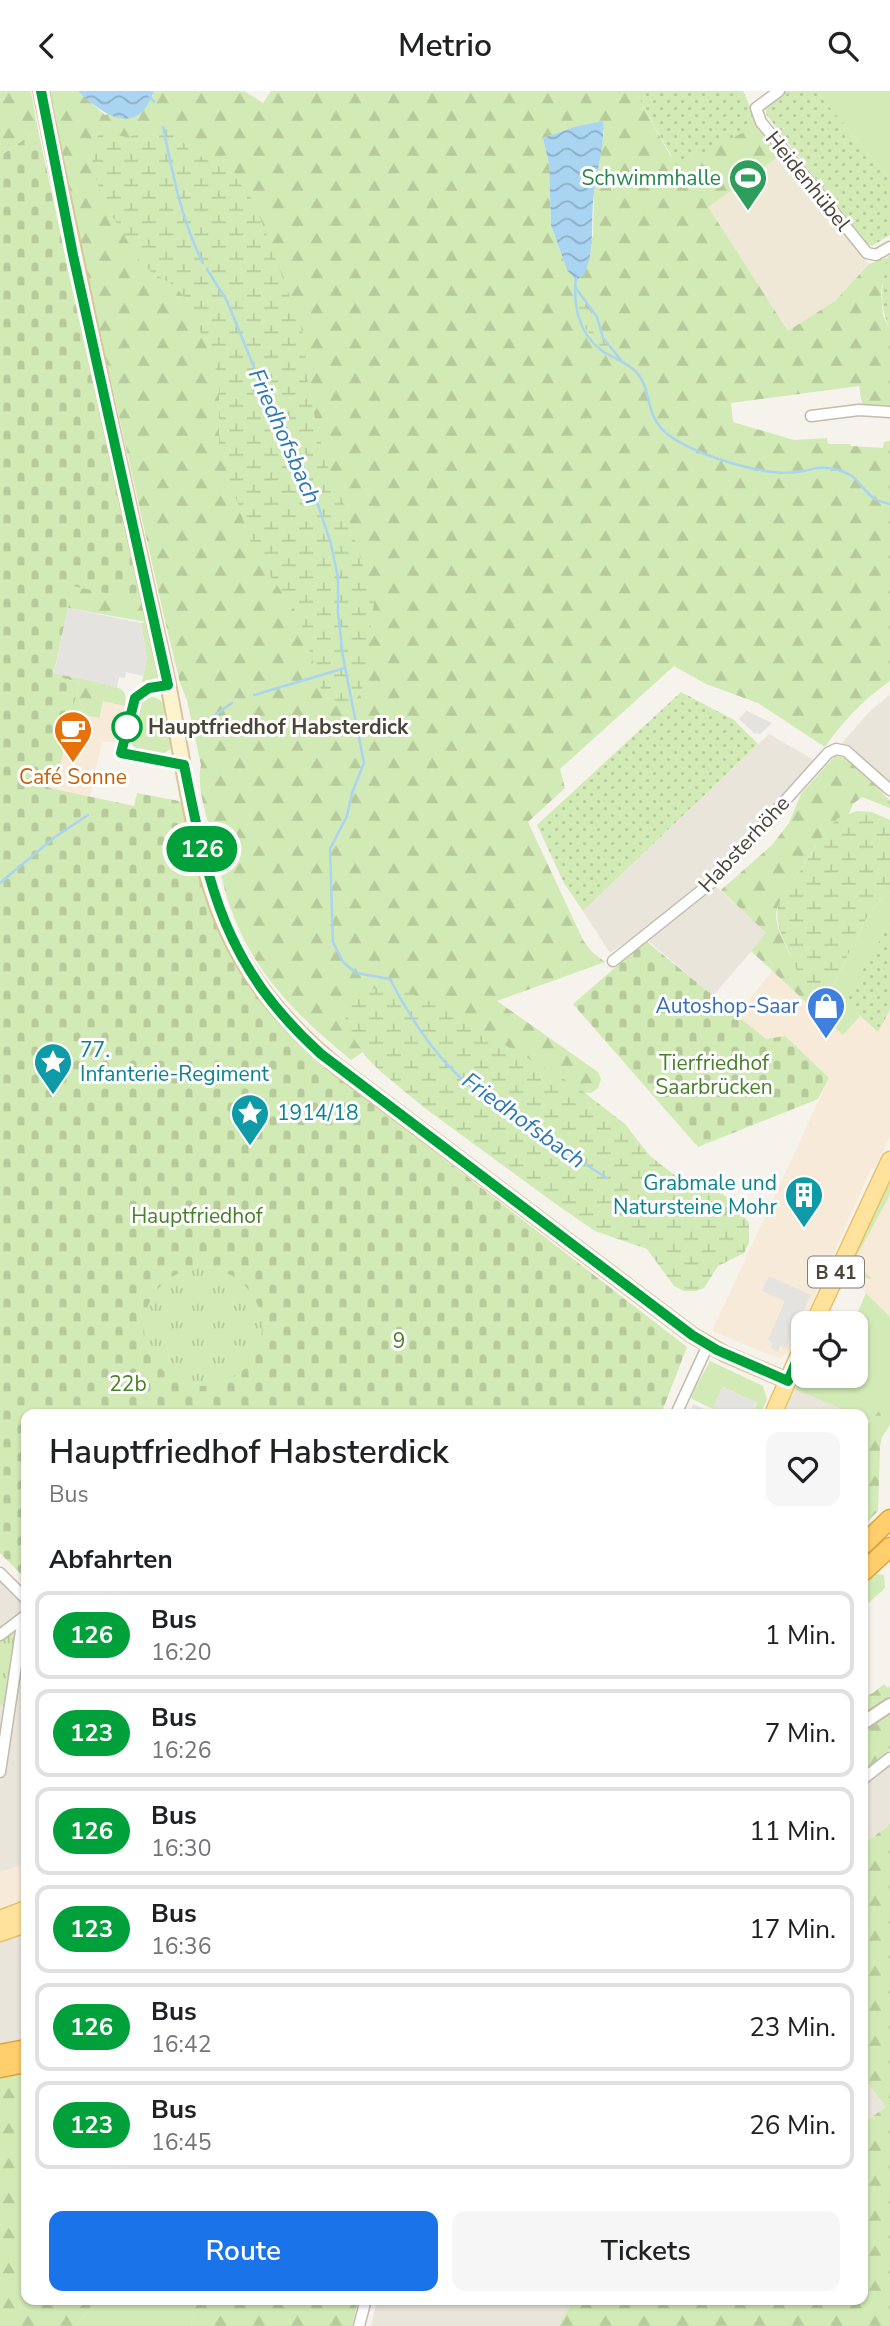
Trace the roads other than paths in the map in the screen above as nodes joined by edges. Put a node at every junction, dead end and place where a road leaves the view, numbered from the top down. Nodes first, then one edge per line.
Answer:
1 (41, 91) edge
2 (779, 91) edge
3 (890, 247) edge
4 (890, 412) edge
5 (811, 416) dead end
6 (890, 790) edge
7 (613, 961) dead end
8 (890, 1160) edge
9 (819, 1311) edge
10 (708, 1345) junction
11 (791, 1374) edge
12 (788, 1381) junction
13 (678, 1409) edge
14 (775, 1409) edge
15 (890, 1519) edge
16 (868, 1540) edge
17 (890, 1546) edge
18 (868, 1567) edge
19 (0, 1573) edge
20 (21, 1594) edge
21 (21, 1619) edge
22 (21, 1634) edge
23 (0, 1635) edge
24 (890, 1705) edge
25 (4, 1713) edge
26 (868, 1720) edge
27 (890, 1758) edge
28 (0, 1772) edge
29 (868, 1775) edge
30 (21, 1912) edge
31 (21, 1924) edge
32 (1, 1925) edge
33 (21, 2050) edge
34 (0, 2054) edge
35 (21, 2064) edge
36 (0, 2068) edge
37 (364, 2305) edge
38 (359, 2326) edge

1 - 10 main road
2 - 3 street, Heidenhübel
4 - 5 street
6 - 7 street, Habsterhöhe
8 - 9 main road, B 41
10 - 12 main road
10 - 13 street
11 - 12 main road
12 - 14 main road
15 - 16 highway
17 - 18 highway
19 - 20 street
21 - 23 street
22 - 25 street
24 - 26 street
25 - 28 street
27 - 29 street
30 - 32 main road
31 - 32 main road
33 - 34 highway
35 - 36 highway
37 - 38 street

